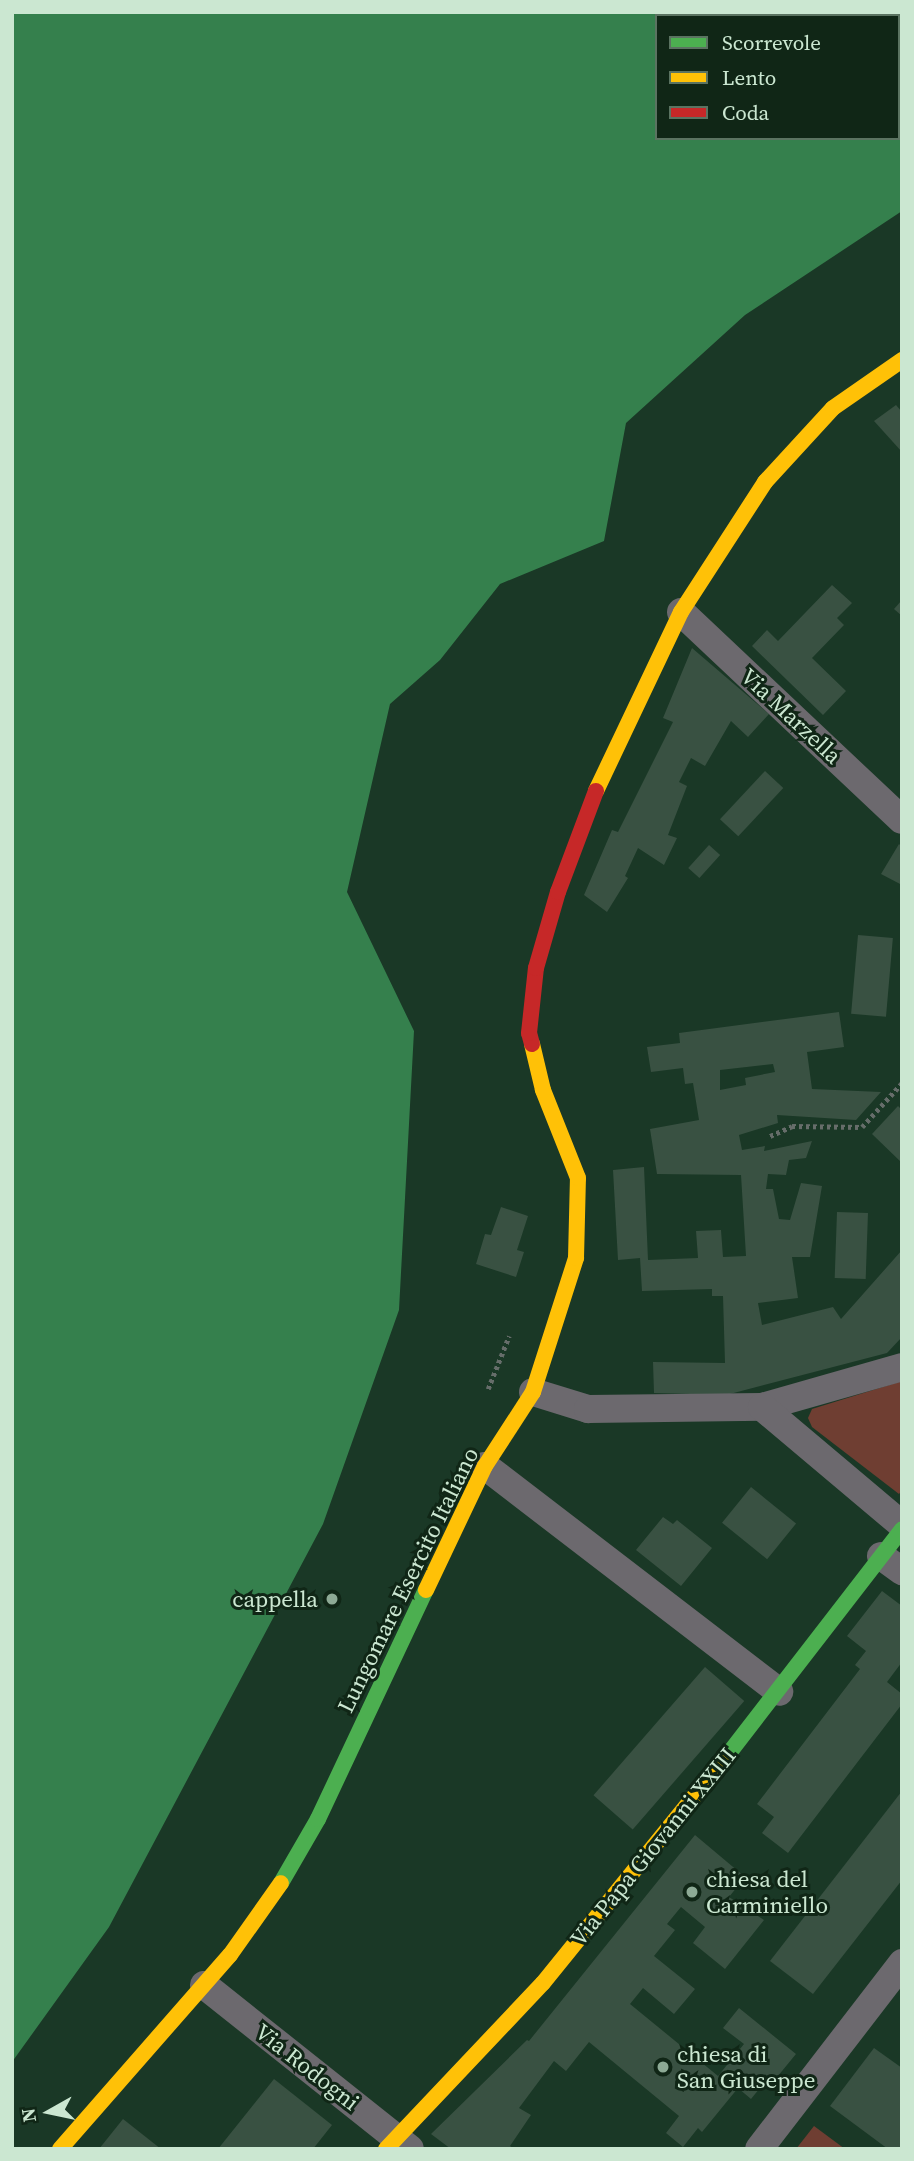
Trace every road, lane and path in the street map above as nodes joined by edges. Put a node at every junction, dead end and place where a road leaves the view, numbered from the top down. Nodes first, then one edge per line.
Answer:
1 (902, 360) edge
2 (681, 612) junction
3 (902, 820) edge
4 (902, 1083) edge
5 (769, 1136) dead end
6 (513, 1326) dead end
7 (902, 1367) edge
8 (533, 1392) junction
9 (484, 1399) dead end
10 (762, 1407) junction
11 (485, 1466) junction
12 (902, 1527) edge
13 (891, 1563) edge
14 (779, 1692) junction
15 (902, 1963) edge
16 (204, 1985) junction
17 (397, 2145) edge
18 (60, 2149) edge
19 (759, 2149) edge

1 - 2 street, Lungomare Esercito Italiano
2 - 3 street, Via Marzella
2 - 8 street, Lungomare Esercito Italiano
4 - 5 path
6 - 9 path
7 - 10 street
8 - 10 street
8 - 11 street, Lungomare Esercito Italiano
10 - 12 street
11 - 14 street
11 - 16 street, Lungomare Esercito Italiano
12 - 13 street, Via Papa Giovanni XXIII
13 - 14 street, Via Papa Giovanni XXIII
14 - 17 street, Via Papa Giovanni XXIII
15 - 19 street
16 - 17 street, Via Rodogni
16 - 18 street, Lungomare Esercito Italiano

